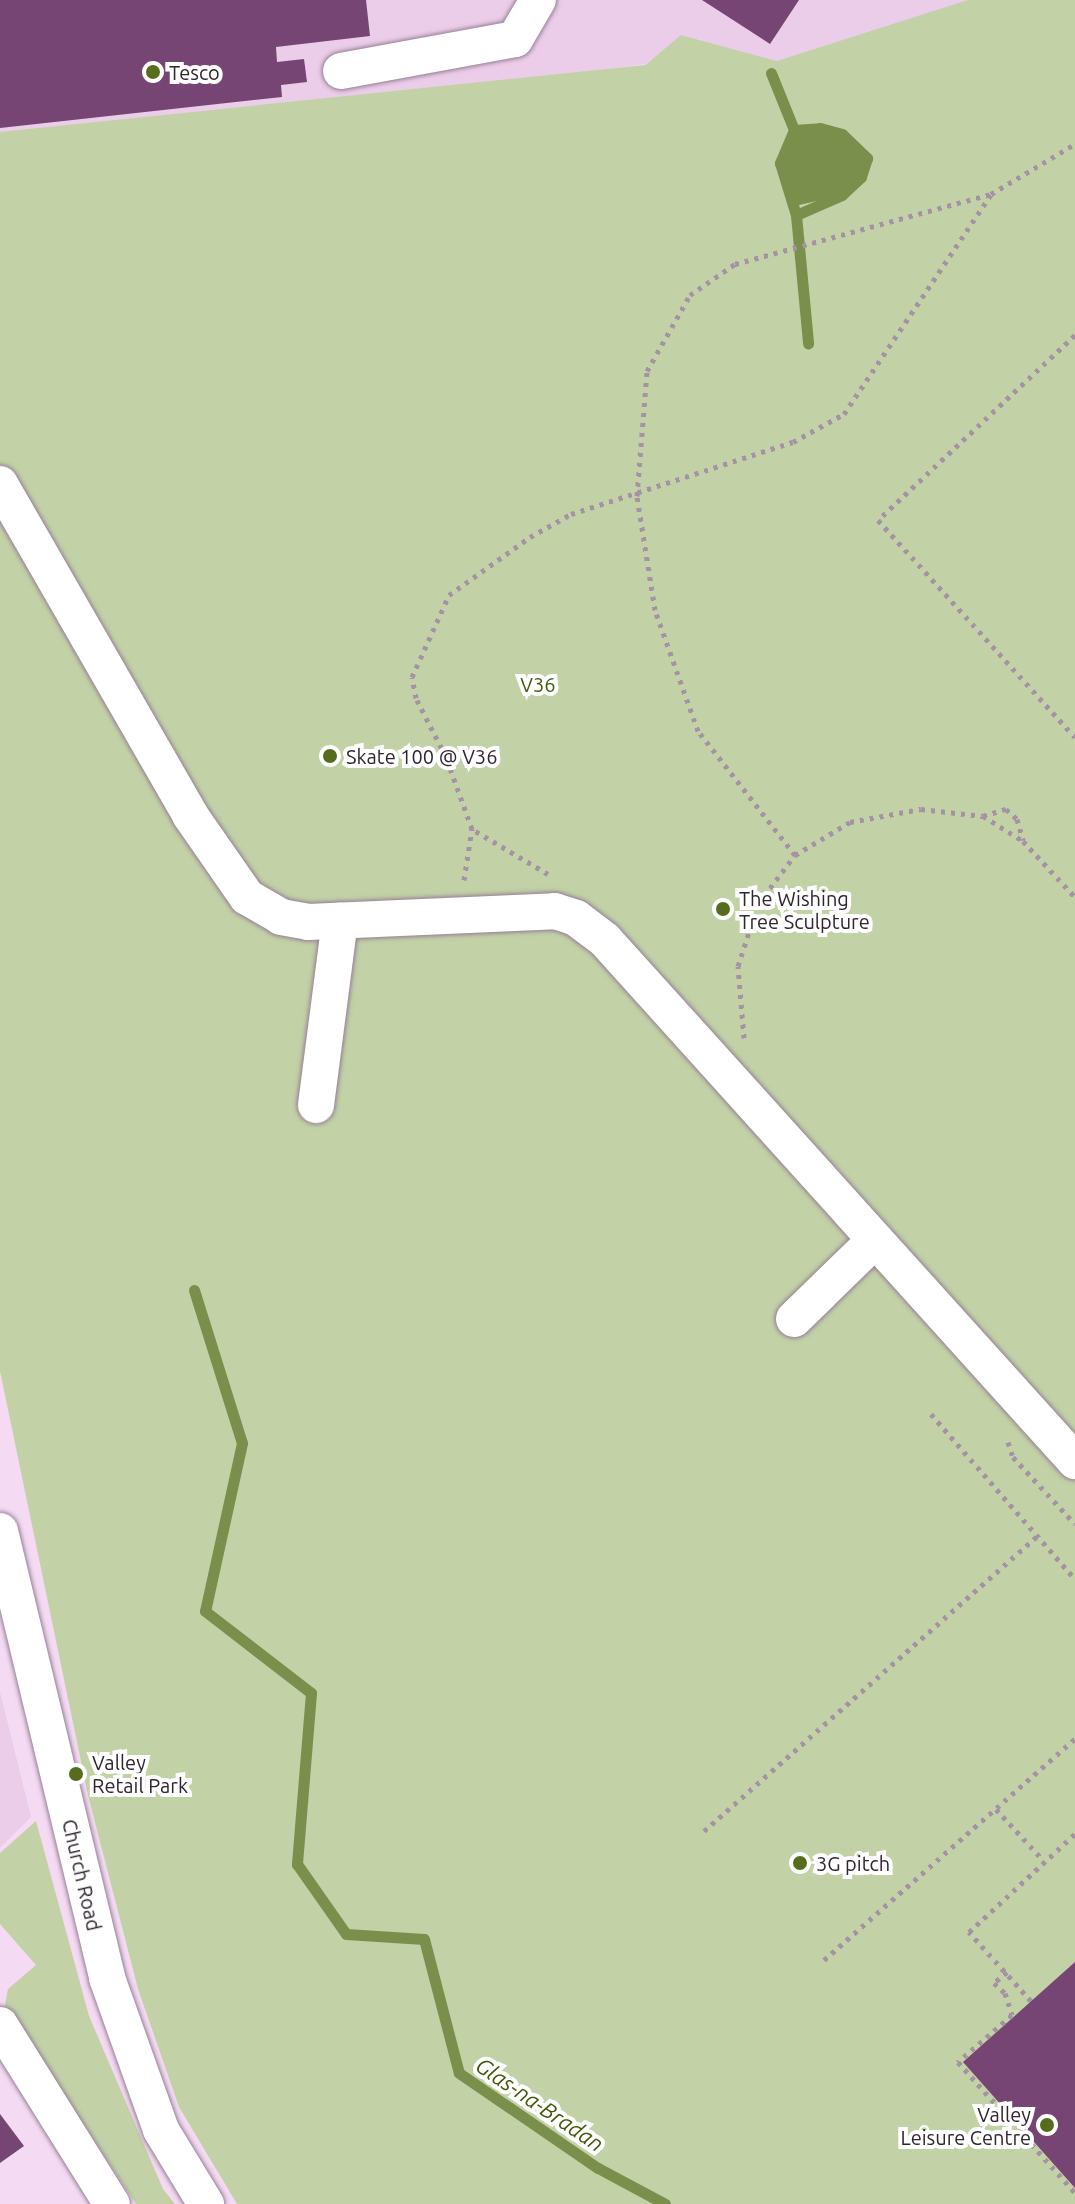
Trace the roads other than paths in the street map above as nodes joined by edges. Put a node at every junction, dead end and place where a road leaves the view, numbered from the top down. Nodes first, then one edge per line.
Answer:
1 (538, 0) edge
2 (341, 71) dead end
3 (0, 484) edge
4 (340, 921) junction
5 (316, 1105) dead end
6 (874, 1241) junction
7 (794, 1319) dead end
8 (1075, 1461) edge
9 (0, 1531) edge
10 (0, 2025) edge
11 (112, 2204) edge
12 (206, 2204) edge

1 - 2 street
3 - 4 street
4 - 5 street
4 - 6 street
6 - 7 street
6 - 8 street
9 - 12 street, Church Road
10 - 11 street

